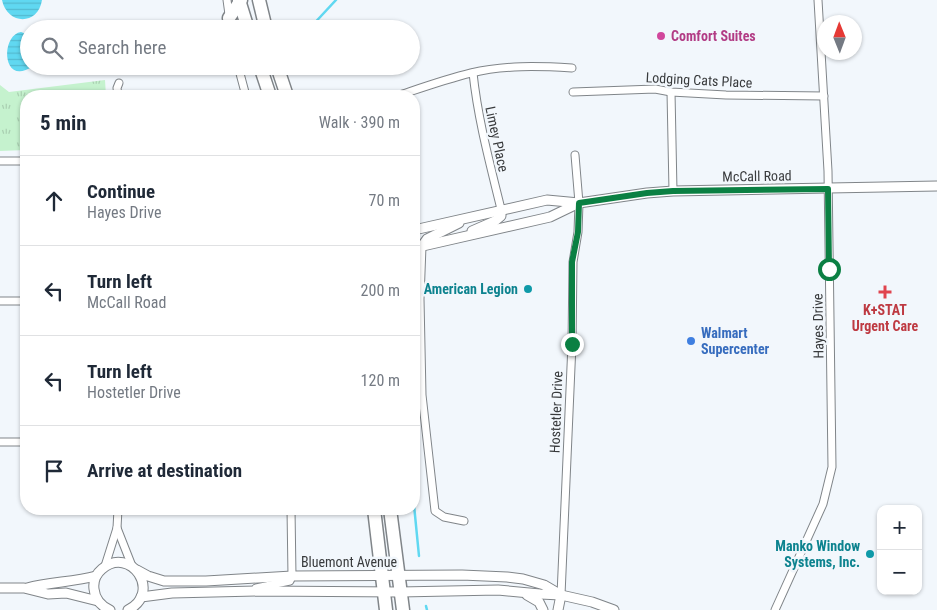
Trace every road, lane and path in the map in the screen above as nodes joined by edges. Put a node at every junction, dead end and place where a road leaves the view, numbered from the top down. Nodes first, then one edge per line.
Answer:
1 (259, 0) edge
2 (818, 0) edge
3 (237, 1) edge
4 (231, 20) edge
5 (244, 20) edge
6 (264, 20) edge
7 (572, 68) dead end
8 (473, 73) junction
9 (240, 75) edge
10 (263, 75) edge
11 (280, 75) edge
12 (119, 84) dead end
13 (117, 90) edge
14 (244, 90) edge
15 (268, 90) edge
16 (285, 90) edge
17 (417, 90) edge
18 (573, 92) dead end
19 (671, 92) junction
20 (824, 96) junction
21 (575, 155) dead end
22 (20, 161) edge
23 (0, 162) edge
24 (937, 186) edge
25 (828, 189) junction
26 (673, 191) junction
27 (579, 203) junction
28 (501, 209) junction
29 (467, 218) junction
30 (420, 229) edge
31 (463, 236) junction
32 (420, 245) edge
33 (420, 247) edge
34 (420, 299) edge
35 (20, 301) edge
36 (0, 302) edge
37 (0, 442) edge
38 (20, 442) edge
39 (118, 515) edge
40 (290, 515) edge
41 (375, 515) edge
42 (391, 515) edge
43 (464, 521) dead end
44 (117, 528) junction
45 (105, 566) junction
46 (134, 568) junction
47 (96, 576) junction
48 (292, 576) junction
49 (382, 576) junction
50 (398, 576) junction
51 (0, 588) edge
52 (24, 588) junction
53 (515, 590) junction
54 (244, 591) junction
55 (384, 592) junction
56 (400, 592) junction
57 (561, 595) junction
58 (141, 597) junction
59 (98, 601) junction
60 (131, 609) edge
61 (108, 610) edge
62 (386, 610) edge
63 (402, 610) edge
64 (543, 610) edge
65 (558, 610) edge
66 (614, 610) edge
67 (775, 610) edge

1 - 6 highway
2 - 20 street, Hayes Drive
3 - 4 highway
3 - 5 highway
7 - 8 street
8 - 17 street
8 - 28 street, Limey Place
9 - 14 street
10 - 15 highway
11 - 16 highway
12 - 13 street
18 - 19 street, Lodging Cats Place
19 - 20 street, Lodging Cats Place
19 - 26 street
20 - 25 street, Hayes Drive
21 - 27 street, Hostetler Drive
22 - 23 street
24 - 25 main road, McCall Road
25 - 26 main road, McCall Road
25 - 67 street, Hayes Drive
26 - 27 main road, McCall Road
27 - 28 main road, McCall Road
27 - 31 main road, McCall Road
27 - 57 street, Hostetler Drive
28 - 29 main road, McCall Road
28 - 31 main road
29 - 30 main road, McCall Road
29 - 32 main road
31 - 33 main road, McCall Road
34 - 43 street
35 - 36 street
37 - 38 street
39 - 44 street
40 - 48 street
41 - 49 highway
42 - 50 highway
44 - 45 street
44 - 46 street
45 - 46 main road, Bluemont Avenue
45 - 47 main road
46 - 48 main road, Bluemont Avenue
46 - 58 main road
47 - 52 main road
47 - 59 main road
48 - 49 main road, Bluemont Avenue
48 - 54 street
49 - 50 main road, Bluemont Avenue
49 - 55 highway
50 - 56 highway
50 - 57 main road, Bluemont Avenue
51 - 52 main road
52 - 59 main road
53 - 56 main road, Bluemont Avenue
53 - 57 main road, Bluemont Avenue
53 - 64 main road
54 - 55 main road, Bluemont Avenue
54 - 58 main road, Bluemont Avenue
55 - 56 main road, Bluemont Avenue
55 - 62 highway
56 - 63 highway
57 - 65 main road, Hostetler Drive
57 - 66 main road, Bluemont Avenue
58 - 60 main road
59 - 61 main road

